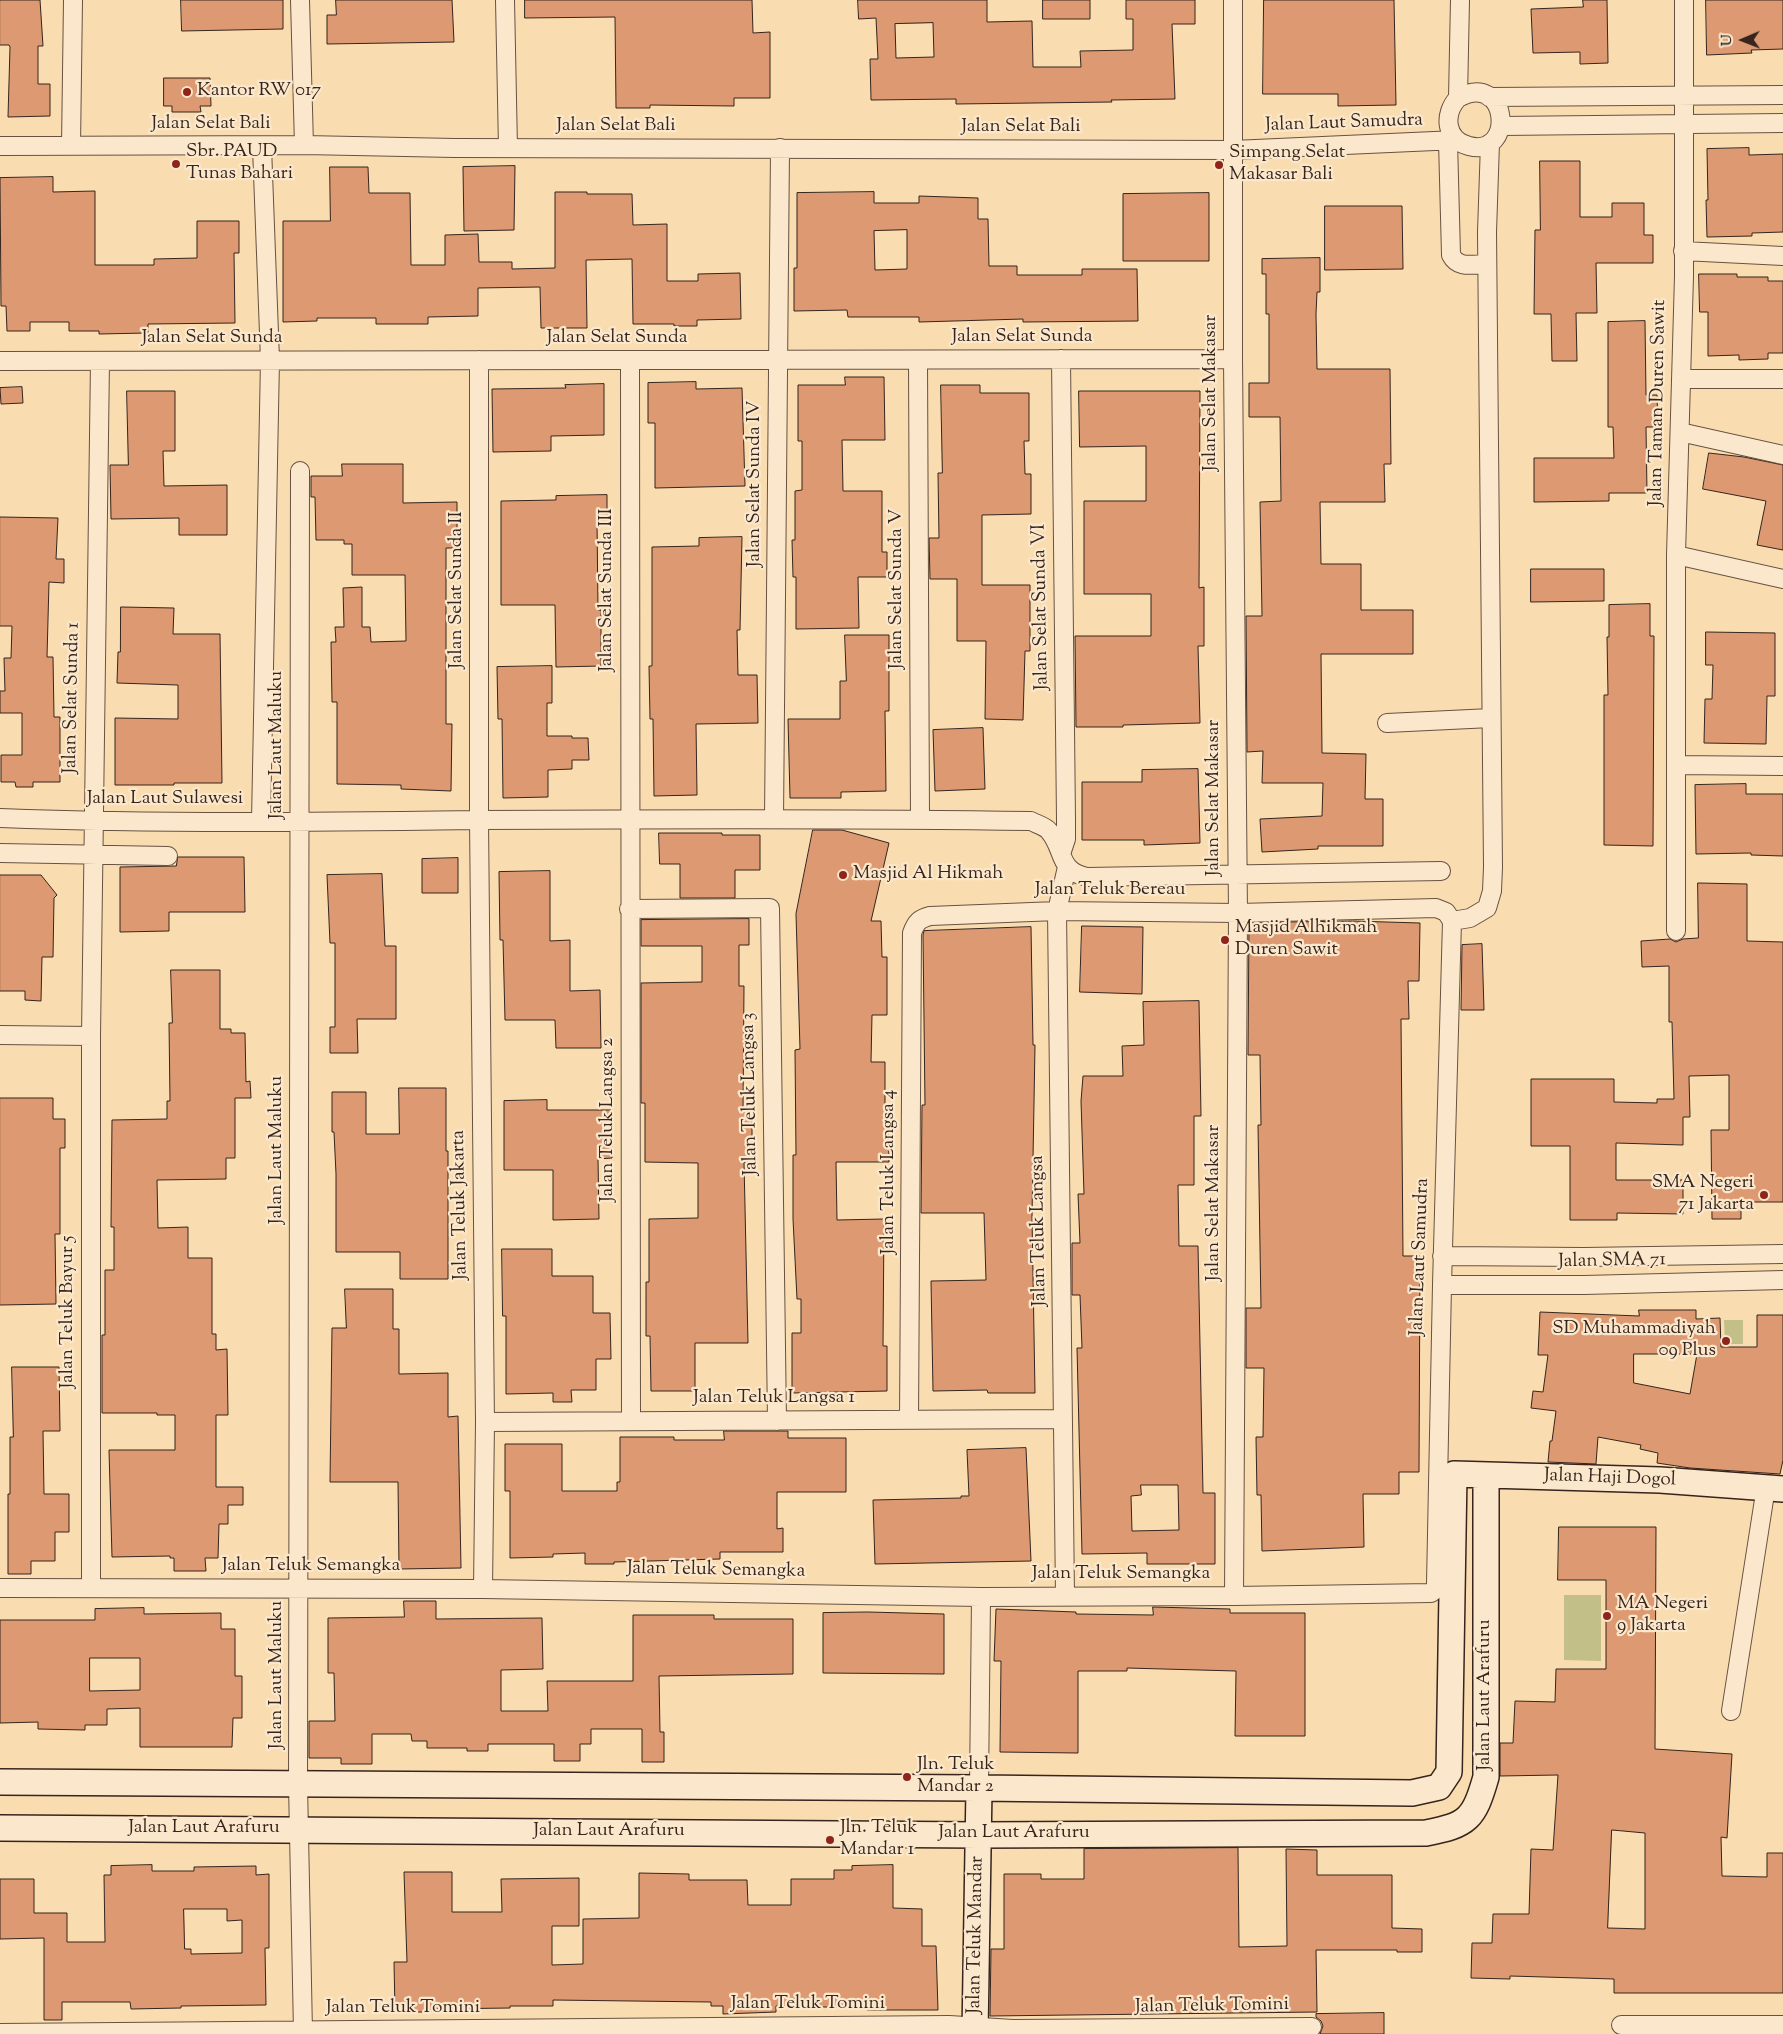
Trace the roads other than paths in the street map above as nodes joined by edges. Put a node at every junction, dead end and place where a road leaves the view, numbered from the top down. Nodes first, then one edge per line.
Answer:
1 (73, 0) edge
2 (300, 0) edge
3 (506, 0) edge
4 (1233, 0) edge
5 (1460, 0) edge
6 (1684, 0) edge
7 (1684, 95) junction
8 (1783, 95) edge
9 (1490, 97) junction
10 (1458, 98) junction
11 (1684, 123) junction
12 (1783, 123) edge
13 (1501, 126) junction
14 (1452, 141) junction
15 (1490, 143) junction
16 (304, 145) junction
17 (0, 146) edge
18 (71, 146) junction
19 (262, 147) junction
20 (508, 148) junction
21 (780, 148) junction
22 (1232, 150) junction
23 (1683, 251) junction
24 (1783, 256) edge
25 (1487, 264) junction
26 (1061, 359) junction
27 (1233, 359) junction
28 (270, 360) junction
29 (478, 360) junction
30 (630, 360) junction
31 (778, 360) junction
32 (918, 360) junction
33 (0, 361) edge
34 (100, 361) junction
35 (1682, 379) junction
36 (1783, 379) edge
37 (1680, 432) junction
38 (1783, 455) edge
39 (300, 471) dead end
40 (1676, 555) junction
41 (1783, 579) edge
42 (1491, 718) junction
43 (1388, 723) dead end
44 (1677, 764) junction
45 (1783, 766) edge
46 (0, 818) edge
47 (774, 819) junction
48 (920, 819) junction
49 (479, 820) junction
50 (629, 820) junction
51 (92, 821) junction
52 (261, 821) junction
53 (298, 822) junction
54 (0, 853) edge
55 (92, 855) junction
56 (168, 856) dead end
57 (1064, 860) junction
58 (1441, 871) dead end
59 (1237, 876) junction
60 (629, 909) junction
61 (1057, 912) junction
62 (1238, 913) junction
63 (1452, 921) junction
64 (915, 924) joint
65 (1676, 931) dead end
66 (0, 1036) edge
67 (90, 1036) junction
68 (1783, 1254) edge
69 (1442, 1256) junction
70 (1584, 1257) junction
71 (1783, 1280) edge
72 (1584, 1284) junction
73 (1442, 1285) junction
74 (1063, 1419) junction
75 (777, 1420) junction
76 (909, 1420) junction
77 (631, 1421) junction
78 (484, 1422) junction
79 (1446, 1474) junction
80 (1486, 1476) junction
81 (1774, 1488) edge
82 (0, 1588) edge
83 (91, 1588) junction
84 (299, 1588) junction
85 (483, 1589) junction
86 (1431, 1593) joint
87 (1065, 1596) junction
88 (1234, 1596) junction
89 (982, 1597) junction
90 (1731, 1711) dead end
91 (0, 1782) edge
92 (298, 1784) junction
93 (979, 1788) junction
94 (0, 1828) edge
95 (300, 1830) junction
96 (979, 1835) junction
97 (1621, 2025) dead end
98 (1783, 2025) edge
99 (1312, 2027) dead end
100 (1669, 2029) edge
101 (976, 2030) edge
102 (1291, 2030) edge
103 (303, 2032) junction
104 (1123, 2032) edge
105 (0, 2033) edge

1 - 18 street
2 - 16 street
3 - 20 street
4 - 22 street, Jalan Selat Makasar
5 - 10 street
6 - 7 street, Jalan Taman Duren Sawit
7 - 8 street
7 - 9 street
7 - 11 street, Jalan Taman Duren Sawit
9 - 10 street
9 - 13 street
10 - 14 street
11 - 12 street
11 - 13 street
11 - 23 street, Jalan Taman Duren Sawit
13 - 15 street
14 - 15 street
14 - 22 street, Jalan Laut Samudra
14 - 25 street
15 - 25 street
16 - 19 street, Jalan Selat Bali
16 - 20 street, Jalan Selat Bali
17 - 18 street, Jalan Selat Bali
18 - 19 street, Jalan Selat Bali
19 - 28 street, Jalan Laut Maluku
20 - 21 street, Jalan Selat Bali
21 - 22 street, Jalan Selat Bali
21 - 31 street, Jalan Selat Sunda IV
22 - 27 street, Jalan Selat Makasar
23 - 24 street
23 - 35 street, Jalan Taman Duren Sawit
25 - 42 street
26 - 27 street, Jalan Selat Sunda
26 - 32 street, Jalan Selat Sunda
26 - 57 street, Jalan Selat Sunda VI
27 - 59 street, Jalan Selat Makasar
28 - 29 street, Jalan Selat Sunda
28 - 34 street, Jalan Selat Sunda
28 - 52 street, Jalan Laut Maluku
29 - 30 street, Jalan Selat Sunda
29 - 49 street, Jalan Selat Sunda II
30 - 31 street, Jalan Selat Sunda
30 - 50 street, Jalan Selat Sunda III
31 - 32 street, Jalan Selat Sunda
31 - 47 street, Jalan Selat Sunda IV
32 - 48 street, Jalan Selat Sunda V
33 - 34 street, Jalan Selat Sunda
34 - 51 street, Jalan Selat Sunda 1
35 - 36 street
35 - 37 street, Jalan Taman Duren Sawit
37 - 38 street
37 - 40 street, Jalan Taman Duren Sawit
39 - 53 street, Jalan Laut Maluku
40 - 41 street
40 - 44 street, Jalan Taman Duren Sawit
42 - 43 street
42 - 63 street
44 - 45 street
44 - 65 street, Jalan Taman Duren Sawit
46 - 51 street, Jalan Laut Sulawesi
47 - 48 street, Jalan Laut Sulawesi
47 - 50 street, Jalan Laut Sulawesi
48 - 57 street, Jalan Laut Sulawesi
49 - 50 street, Jalan Laut Sulawesi
49 - 53 street, Jalan Laut Sulawesi
49 - 78 street, Jalan Teluk Jakarta
50 - 60 street, Jalan Teluk Langsa 2
51 - 52 street, Jalan Laut Sulawesi
51 - 55 street, Jalan Selat Sunda 1
52 - 53 street, Jalan Laut Sulawesi
53 - 84 street, Jalan Laut Maluku
54 - 55 street
55 - 56 street
55 - 67 street, Jalan Selat Sunda 1
57 - 59 street
57 - 61 street, Jalan Teluk Langsa
58 - 59 street
59 - 62 street, Jalan Selat Makasar
60 - 75 street, Jalan Teluk Langsa 3
60 - 77 street, Jalan Teluk Langsa 2
61 - 62 street, Jalan Teluk Bereau
61 - 64 street, Jalan Teluk Bereau
61 - 74 street, Jalan Teluk Langsa
62 - 63 street, Jalan Teluk Bereau
62 - 88 street, Jalan Selat Makasar
63 - 69 street, Jalan Laut Samudra
64 - 76 street, Jalan Teluk Langsa 4
66 - 67 street
67 - 83 street, Jalan Teluk Bayur 5
68 - 70 street, Jalan SMA 71
69 - 70 street, Jalan SMA 71
69 - 73 street, Jalan Laut Samudra
70 - 72 street
71 - 72 street, Jalan SMA 71
72 - 73 street, Jalan SMA 71
73 - 79 street, Jalan Laut Samudra
74 - 76 street, Jalan Teluk Langsa 1
74 - 87 street, Jalan Teluk Langsa
75 - 76 street, Jalan Teluk Langsa 1
75 - 77 street, Jalan Teluk Langsa 1
77 - 78 street, Jalan Teluk Langsa 1
78 - 85 street, Jalan Teluk Jakarta
79 - 80 street, Jalan Haji Dogol
79 - 86 street, Jalan Laut Samudra
79 - 93 street, Jalan Laut Arafuru
80 - 81 street, Jalan Haji Dogol
80 - 96 street, Jalan Laut Arafuru
81 - 90 street
82 - 83 street, Jalan Teluk Semangka
83 - 84 street, Jalan Teluk Semangka
84 - 85 street, Jalan Teluk Semangka
84 - 92 street, Jalan Laut Maluku
85 - 89 street, Jalan Teluk Semangka
86 - 88 street, Jalan Teluk Semangka
87 - 88 street, Jalan Teluk Semangka
87 - 89 street, Jalan Teluk Semangka
89 - 93 street, Jalan Teluk Mandar
91 - 92 street, Jalan Laut Arafuru
92 - 93 street, Jalan Laut Arafuru
92 - 95 street, Jalan Laut Maluku
93 - 96 street, Jalan Teluk Mandar
94 - 95 street, Jalan Laut Arafuru
95 - 96 street, Jalan Laut Arafuru
95 - 103 street, Jalan Teluk Tomini
96 - 101 street, Jalan Teluk Mandar
97 - 100 street
98 - 100 street
99 - 102 street, Jalan Teluk Tomini
101 - 103 street, Jalan Teluk Tomini
101 - 104 street, Jalan Teluk Tomini
102 - 104 street, Jalan Teluk Tomini
103 - 105 street, Jalan Teluk Tomini

